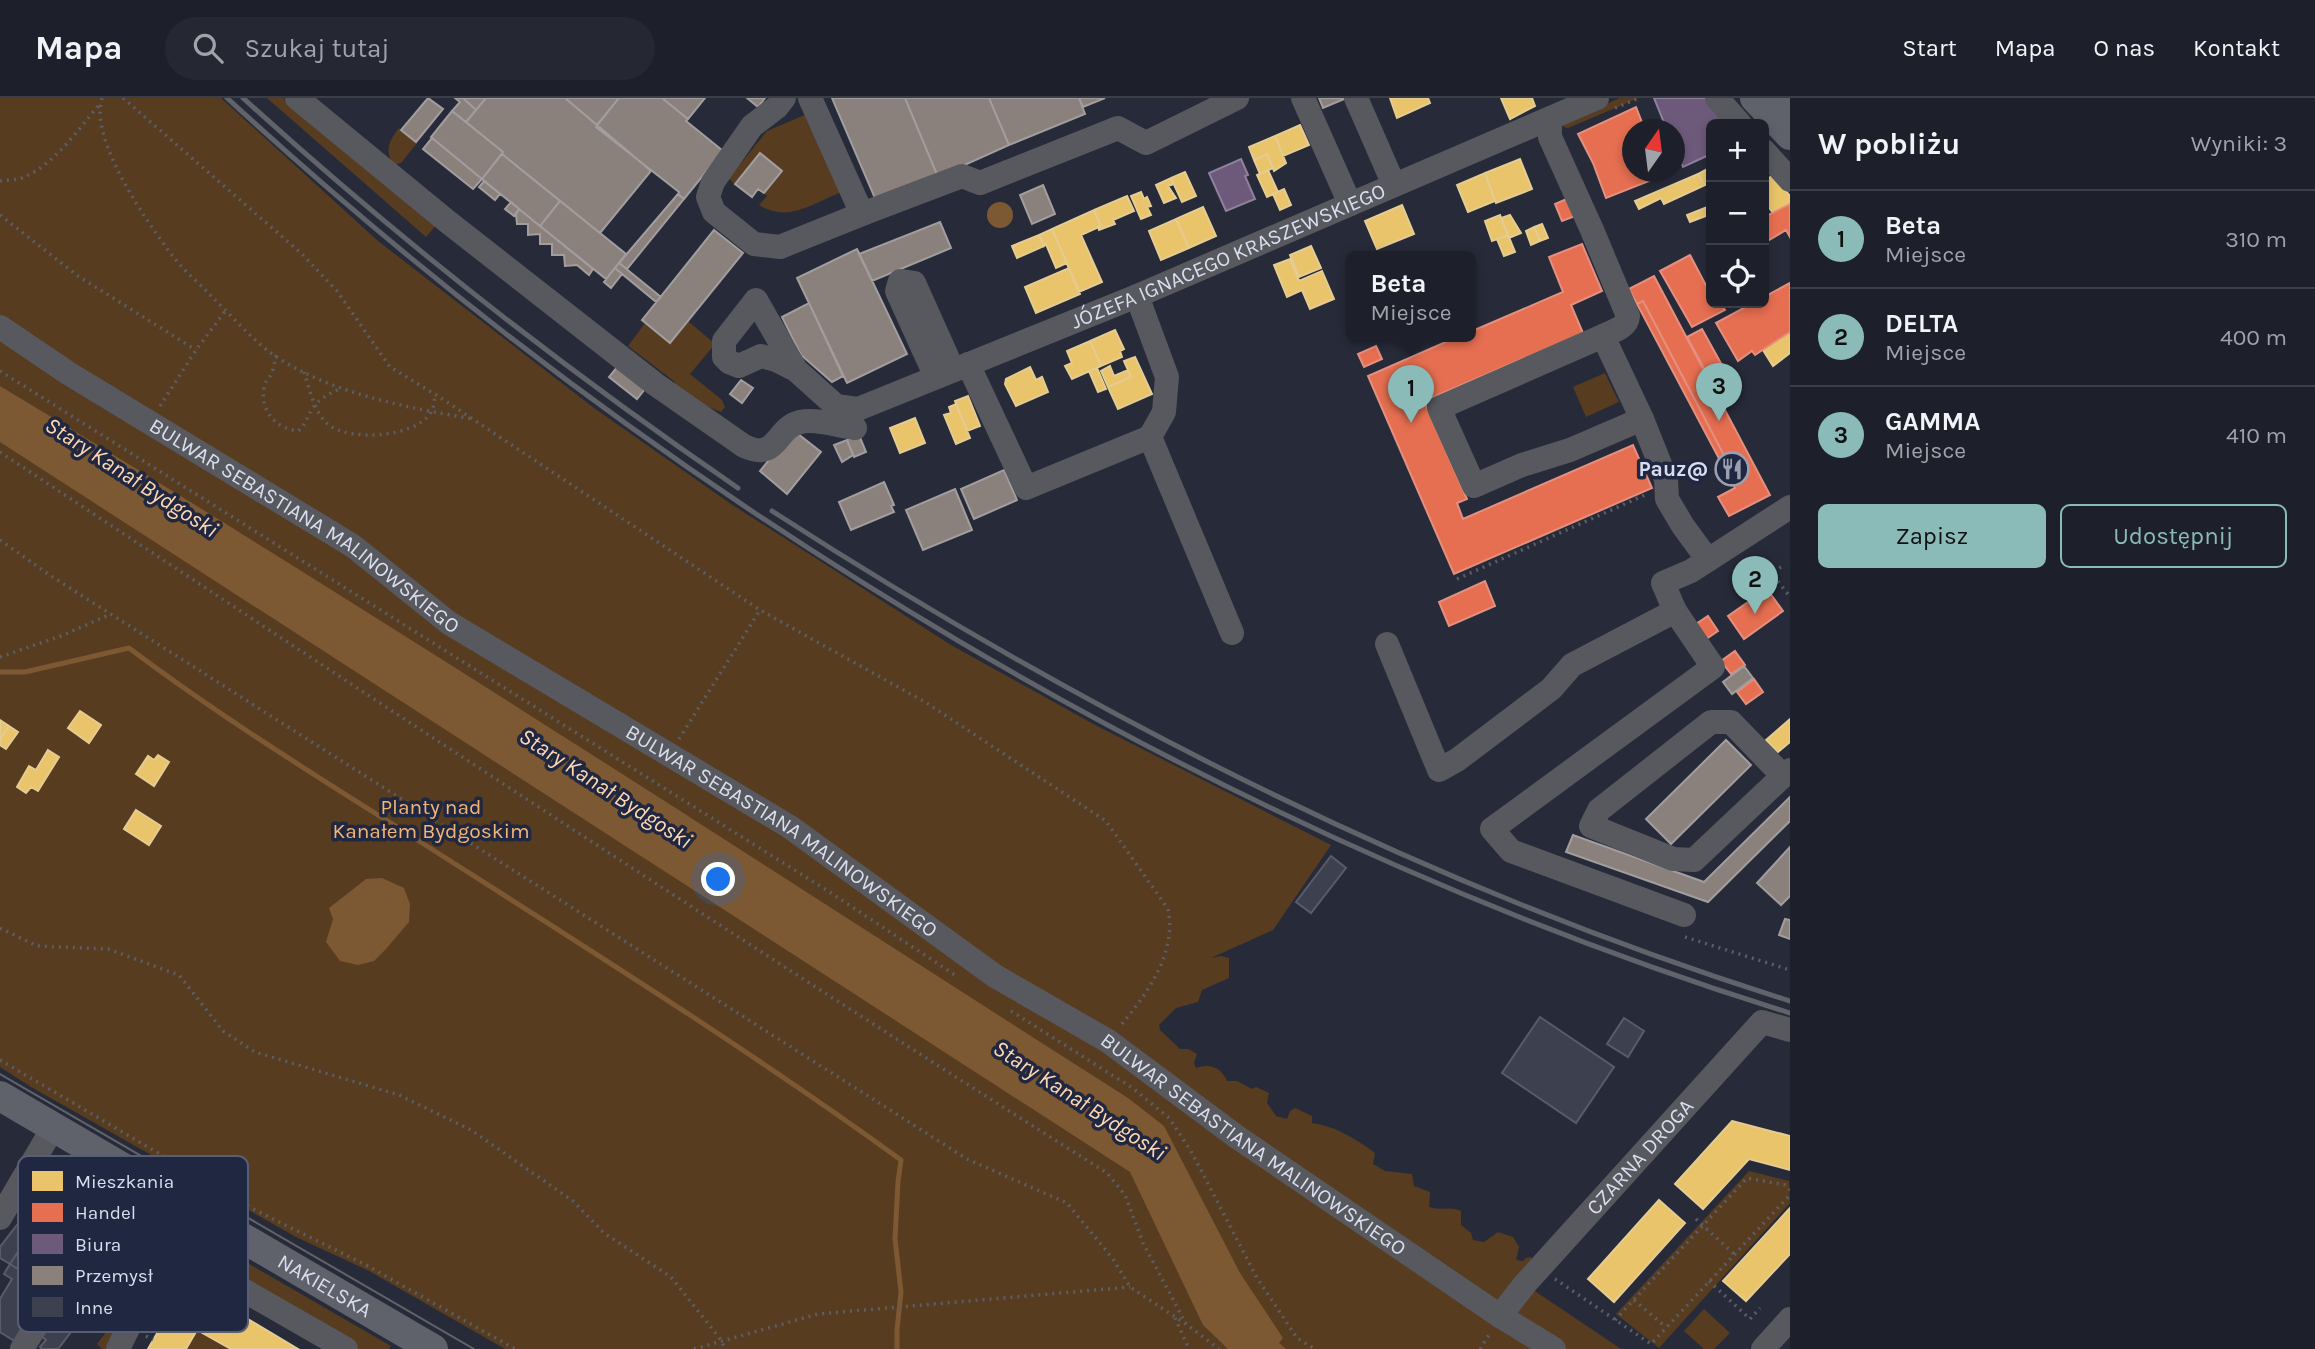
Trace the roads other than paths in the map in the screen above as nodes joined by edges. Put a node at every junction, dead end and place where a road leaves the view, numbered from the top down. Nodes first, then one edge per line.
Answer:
1 (297, 98) edge
2 (784, 98) edge
3 (810, 98) edge
4 (1237, 98) edge
5 (1303, 98) edge
6 (1356, 98) edge
7 (1597, 98) edge
8 (1717, 98) edge
9 (1755, 98) edge
10 (1550, 119) junction
11 (1736, 119) edge
12 (1790, 135) edge
13 (1769, 157) edge
14 (1790, 180) edge
15 (1394, 185) junction
16 (1350, 204) junction
17 (862, 214) junction
18 (1137, 296) junction
19 (0, 327) edge
20 (1603, 336) junction
21 (796, 370) dead end
22 (953, 370) junction
23 (857, 419) junction
24 (1642, 419) junction
25 (1150, 437) junction
26 (1790, 507) edge
27 (1708, 560) junction
28 (1675, 611) junction
29 (1232, 633) dead end
30 (1387, 644) dead end
31 (1786, 773) edge
32 (1681, 925) road end
33 (1790, 1030) edge
34 (0, 1096) edge
35 (54, 1126) junction
36 (36, 1156) edge
37 (105, 1156) edge
38 (18, 1187) edge
39 (0, 1218) edge
40 (248, 1240) edge
41 (248, 1293) edge
42 (1500, 1316) junction
43 (1790, 1319) edge
44 (33, 1332) edge
45 (126, 1332) edge
46 (22, 1349) edge
47 (118, 1349) edge
48 (346, 1349) edge
49 (433, 1349) edge
50 (1554, 1349) edge
51 (1763, 1349) edge

1 - 23 street
2 - 17 street
3 - 17 street
4 - 17 street
5 - 16 street
6 - 15 street
7 - 10 street, JÓZEFA IGNACEGO KRASZEWSKIEGO
8 - 11 street
9 - 12 main road
10 - 15 street, JÓZEFA IGNACEGO KRASZEWSKIEGO
10 - 20 street
13 - 14 street
15 - 16 street, JÓZEFA IGNACEGO KRASZEWSKIEGO
16 - 18 street, JÓZEFA IGNACEGO KRASZEWSKIEGO
18 - 22 street, JÓZEFA IGNACEGO KRASZEWSKIEGO
18 - 25 street
19 - 42 street, BULWAR SEBASTIANA MALINOWSKIEGO
20 - 24 street
20 - 24 street
21 - 23 street
22 - 23 street, JÓZEFA IGNACEGO KRASZEWSKIEGO
22 - 25 street
24 - 27 street
25 - 29 street
26 - 27 street
27 - 28 street
28 - 30 street
28 - 32 street
31 - 31 street
33 - 42 street, CZARNA DROGA
34 - 35 main road, NAKIELSKA
35 - 36 street
35 - 37 main road, NAKIELSKA
38 - 39 street
40 - 49 main road, NAKIELSKA
41 - 48 street
42 - 50 street, BULWAR SEBASTIANA MALINOWSKIEGO
43 - 51 street
44 - 46 street
45 - 47 street

